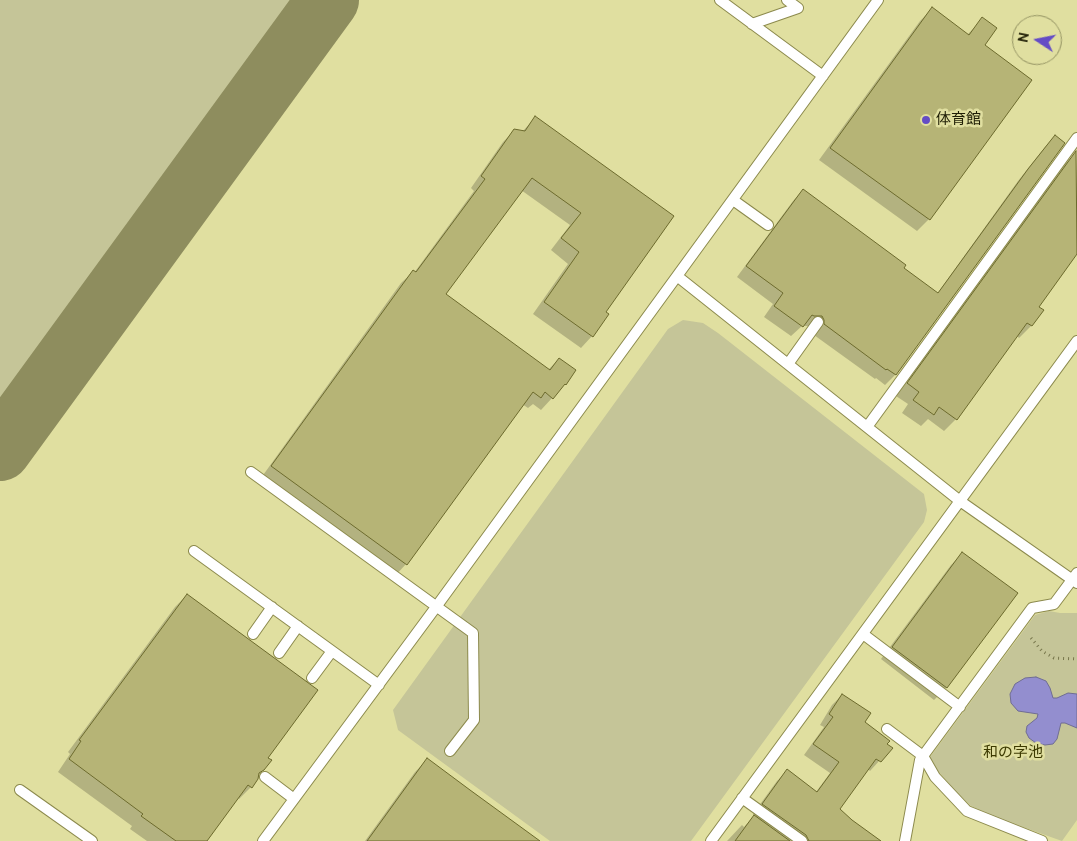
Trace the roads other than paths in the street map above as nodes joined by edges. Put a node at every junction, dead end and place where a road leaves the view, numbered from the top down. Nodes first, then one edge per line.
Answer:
1 (720, 0) edge
2 (787, 0) edge
3 (878, 0) edge
4 (752, 24) junction
5 (823, 76) junction
6 (1077, 138) edge
7 (733, 200) junction
8 (768, 225) dead end
9 (676, 276) junction
10 (818, 322) dead end
11 (1077, 341) edge
12 (788, 364) junction
13 (867, 427) junction
14 (251, 472) dead end
15 (960, 501) junction
16 (194, 550) dead end
17 (1075, 579) edge
18 (436, 607) junction
19 (272, 608) junction
20 (298, 626) junction
21 (253, 634) dead end
22 (863, 634) junction
23 (332, 651) junction
24 (279, 653) dead end
25 (312, 678) dead end
26 (379, 685) junction
27 (960, 706) junction
28 (887, 729) dead end
29 (450, 752) dead end
30 (923, 756) junction
31 (265, 777) dead end
32 (20, 790) dead end
33 (742, 798) junction
34 (294, 799) junction
35 (92, 841) edge
36 (263, 841) edge
37 (711, 841) edge
38 (802, 841) edge
39 (905, 841) edge
40 (1042, 841) edge

1 - 4 lane
2 - 4 lane
3 - 5 lane
4 - 5 lane
5 - 7 lane
6 - 13 lane
7 - 8 lane
7 - 9 lane
9 - 12 lane
9 - 18 lane
10 - 12 lane
11 - 15 lane
12 - 13 lane
13 - 15 lane
14 - 18 lane
15 - 17 lane
15 - 22 lane
16 - 19 lane
17 - 27 lane
18 - 26 lane
18 - 29 lane
19 - 20 lane
19 - 21 lane
20 - 23 lane
20 - 24 lane
22 - 27 lane
22 - 33 lane
23 - 25 lane
23 - 26 lane
26 - 34 lane
27 - 30 lane
28 - 30 lane
30 - 39 lane
30 - 40 lane
31 - 34 lane
32 - 35 lane
33 - 37 lane
33 - 38 lane
34 - 36 lane

